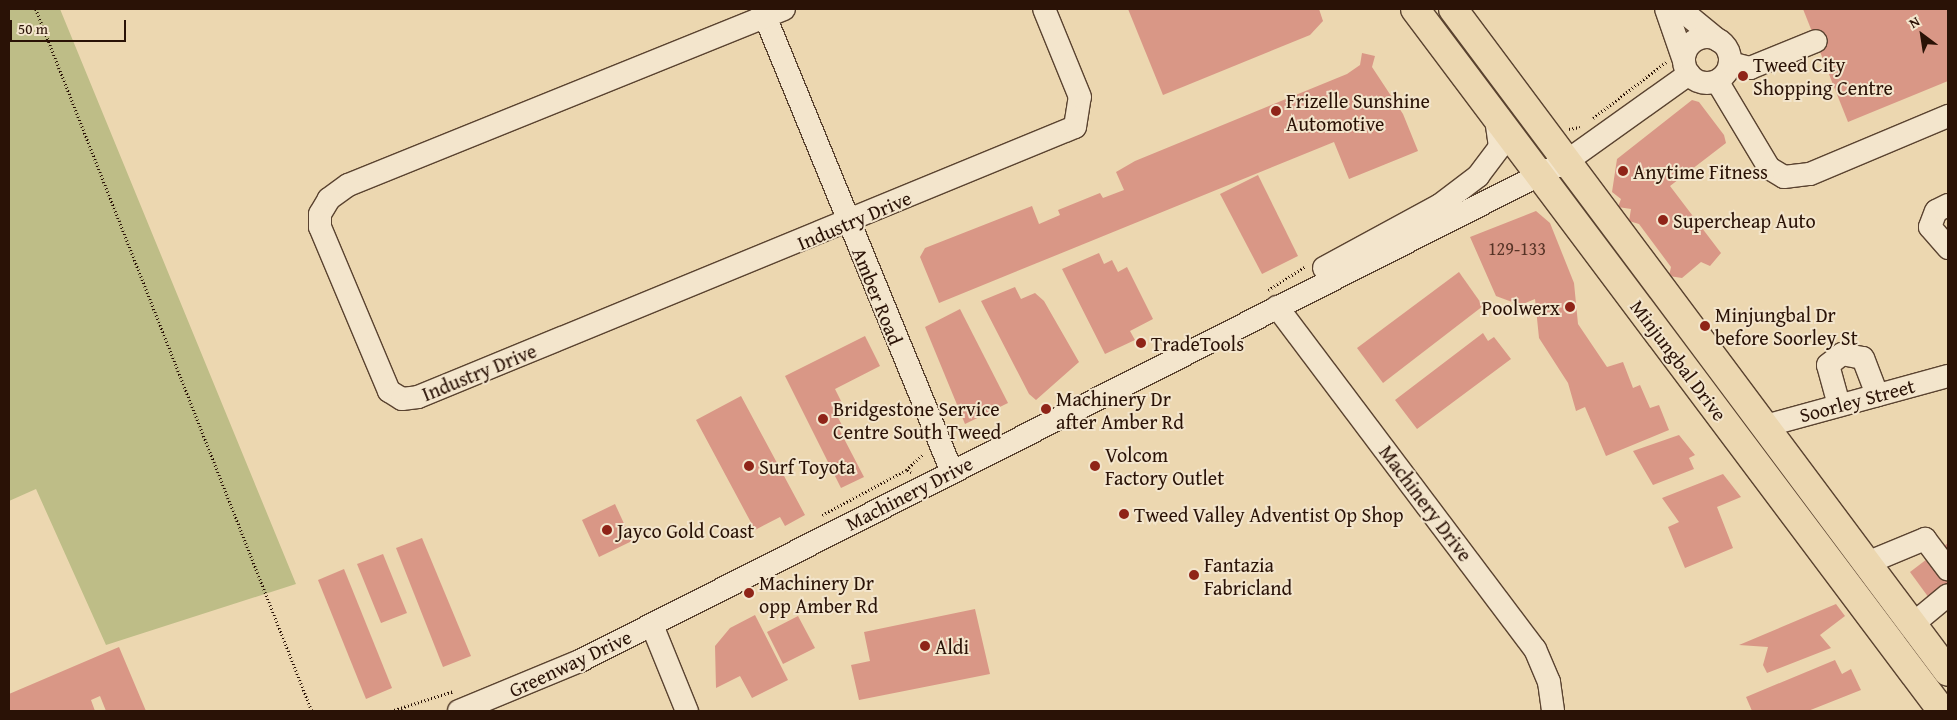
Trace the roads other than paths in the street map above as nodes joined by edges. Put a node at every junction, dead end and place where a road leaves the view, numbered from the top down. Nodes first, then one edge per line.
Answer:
1 (1044, 9) edge
2 (1415, 9) edge
3 (1453, 9) edge
4 (1666, 9) edge
5 (1680, 9) edge
6 (770, 11) edge
7 (1719, 40) junction
8 (1816, 41) dead end
9 (1680, 65) junction
10 (1724, 72) junction
11 (1948, 100) edge
12 (1948, 116) edge
13 (1496, 117) junction
14 (1885, 142) junction
15 (1567, 161) junction
16 (1540, 175) junction
17 (1948, 205) edge
18 (848, 223) junction
19 (1948, 248) edge
20 (1277, 300) junction
21 (1948, 376) edge
22 (1877, 395) junction
23 (1839, 405) junction
24 (1766, 426) junction
25 (952, 472) junction
26 (1867, 563) junction
27 (1948, 569) edge
28 (1948, 595) edge
29 (1913, 624) junction
30 (652, 625) junction
31 (1948, 672) edge
32 (459, 711) edge
33 (687, 711) edge
34 (1553, 711) edge
35 (1942, 711) edge

1 - 18 street, Industry Drive
2 - 13 main road, Minjungbal Drive
3 - 15 main road, Minjungbal Drive
4 - 9 street
5 - 7 street
6 - 18 street, Amber Road
6 - 18 street, Industry Drive
7 - 9 street
7 - 10 street
8 - 10 street
9 - 10 street
9 - 15 street, Machinery Drive
10 - 14 street
11 - 14 street
12 - 14 street
13 - 16 main road, Minjungbal Drive
13 - 20 street, Machinery Drive
15 - 16 street, Machinery Drive
15 - 24 main road, Minjungbal Drive
16 - 20 street, Machinery Drive
16 - 35 main road, Minjungbal Drive
17 - 19 street
18 - 25 street, Amber Road
20 - 25 street, Machinery Drive
20 - 34 street, Machinery Drive
21 - 22 street, Soorley Street
22 - 23 street, Soorley Street
22 - 23 street
23 - 24 street, Soorley Street
24 - 26 main road, Minjungbal Drive
25 - 30 street, Machinery Drive
26 - 27 street
26 - 29 main road, Minjungbal Drive
28 - 29 street
29 - 31 main road, Minjungbal Drive
30 - 32 street, Greenway Drive
30 - 33 street

